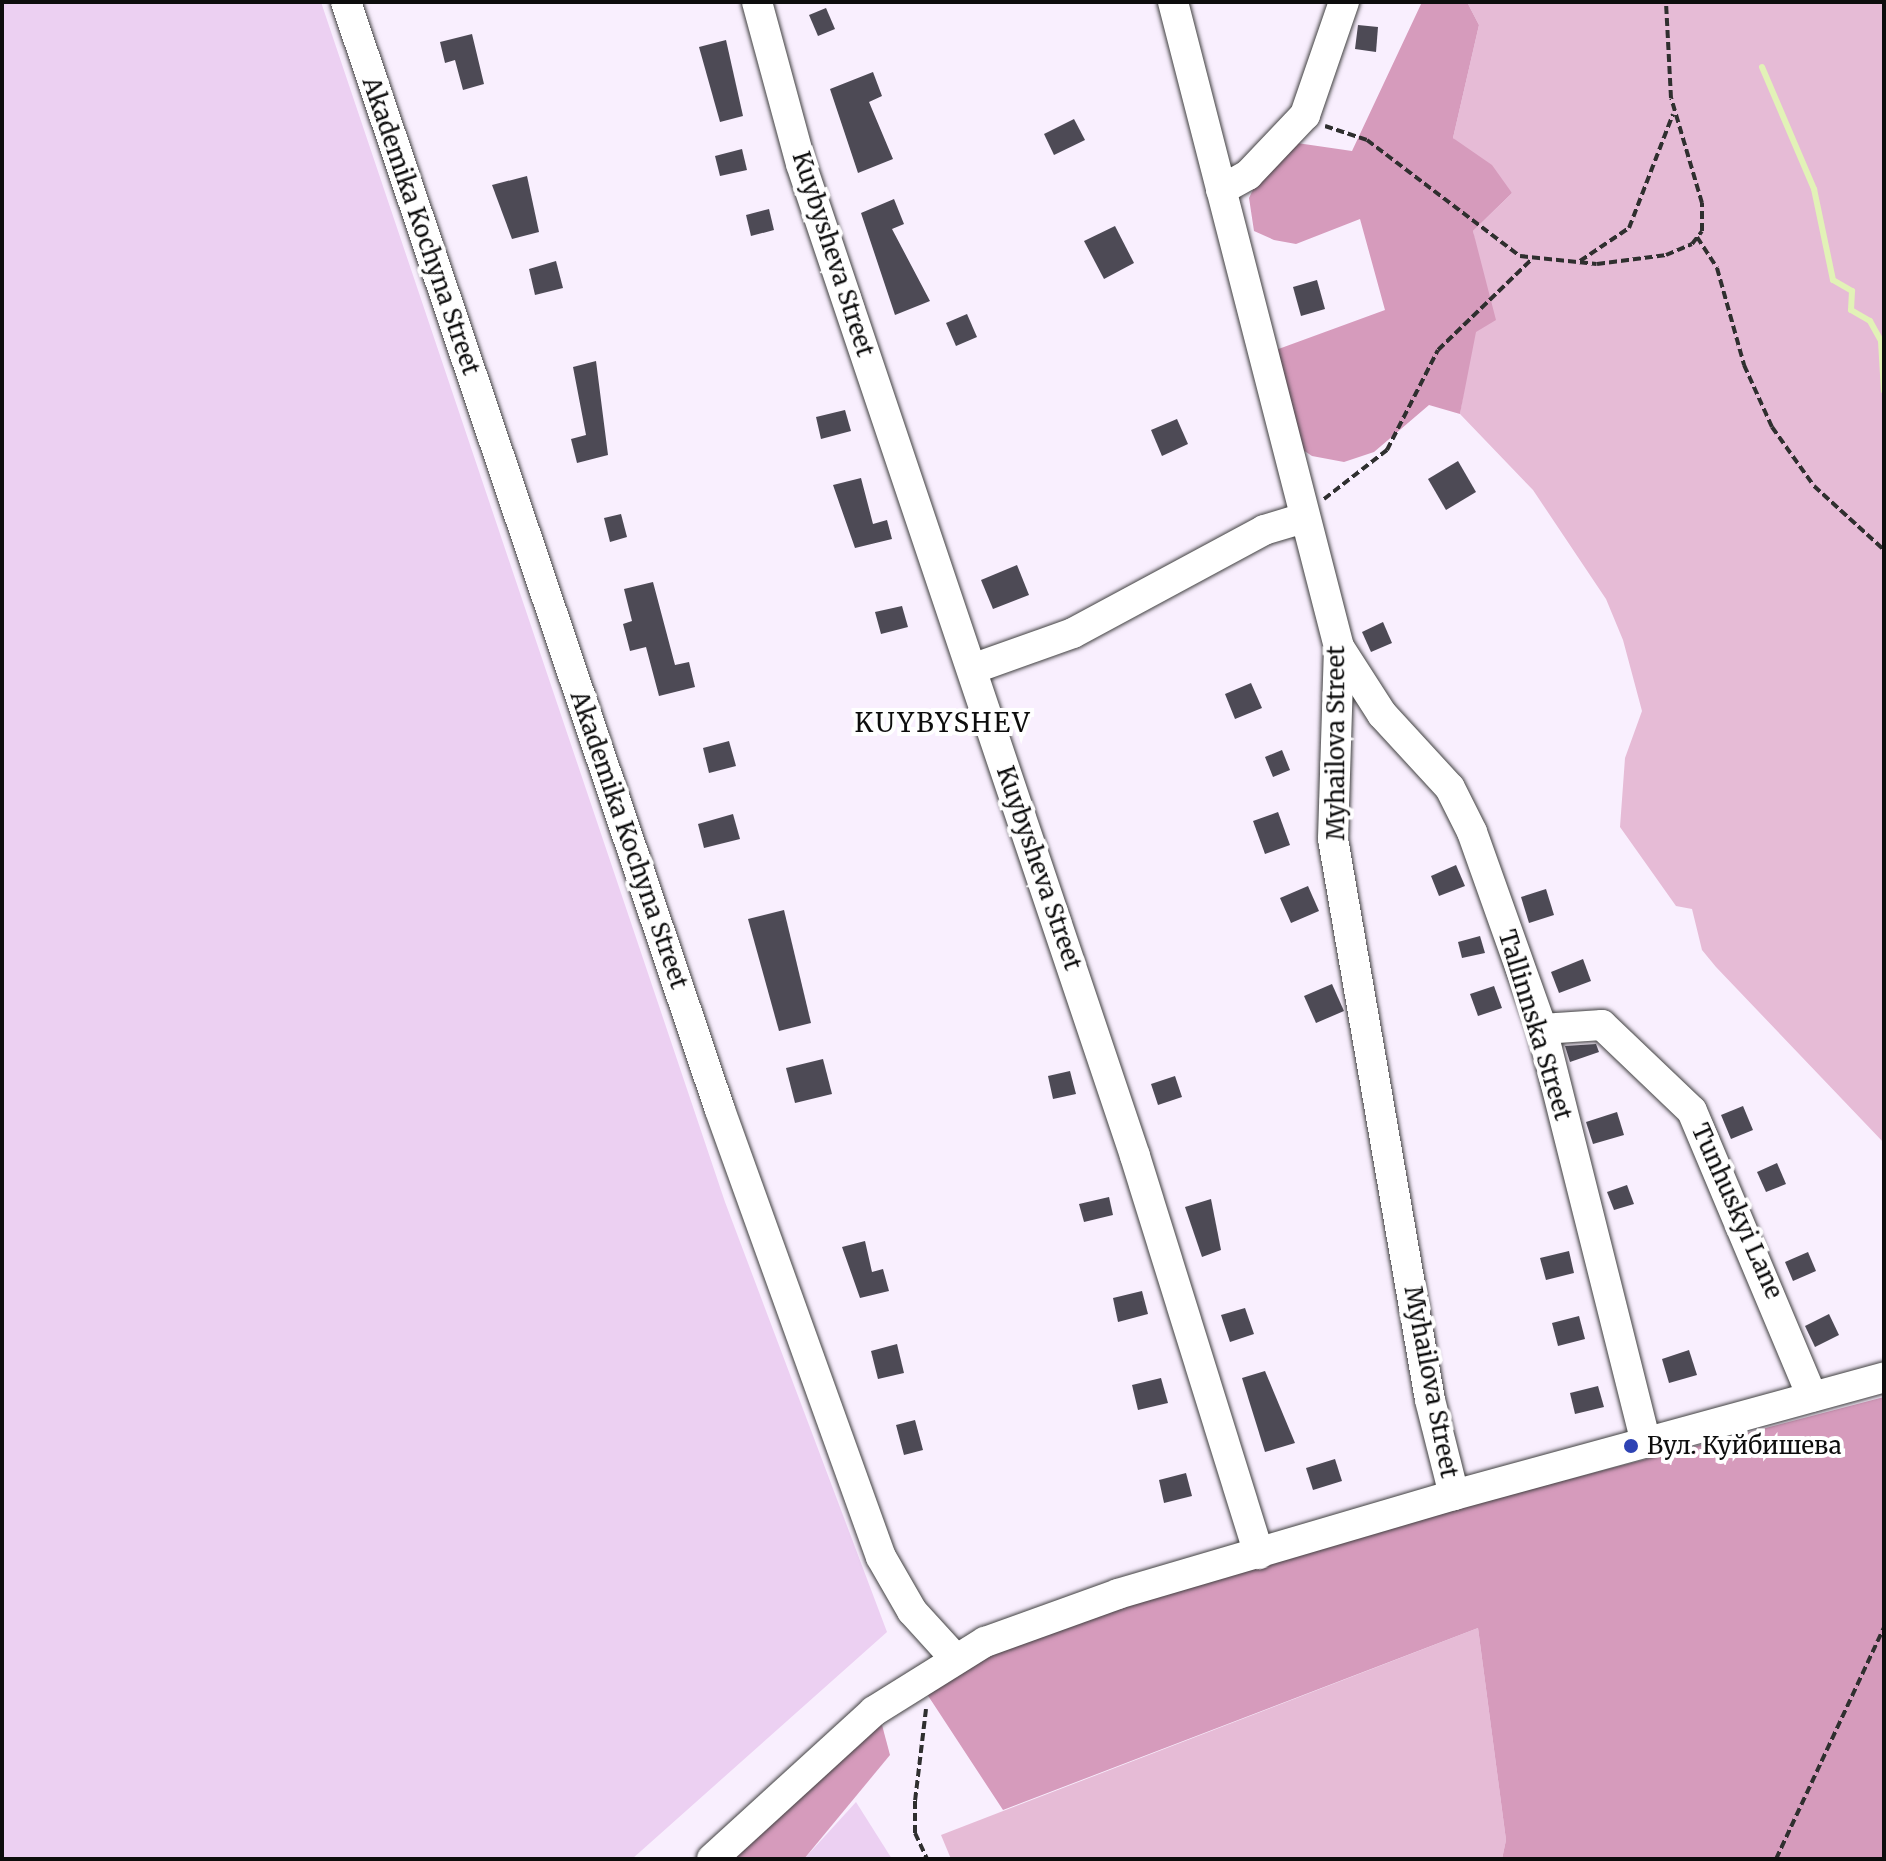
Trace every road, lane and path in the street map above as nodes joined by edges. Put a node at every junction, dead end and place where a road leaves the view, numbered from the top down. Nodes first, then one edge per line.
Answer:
1 (346, 2) edge
2 (757, 2) edge
3 (1173, 2) edge
4 (1344, 2) edge
5 (1666, 2) edge
6 (1673, 110) junction
7 (1299, 123) junction
8 (1221, 190) junction
9 (1697, 237) junction
10 (1533, 258) junction
11 (1578, 262) junction
12 (1303, 516) junction
13 (1884, 550) edge
14 (1339, 647) junction
15 (972, 669) junction
16 (1542, 1029) junction
17 (1884, 1377) edge
18 (1812, 1397) junction
19 (1646, 1442) junction
20 (1454, 1495) junction
21 (1259, 1554) junction
22 (1884, 1627) edge
23 (953, 1656) junction
24 (917, 1680) junction
25 (712, 1859) edge
26 (927, 1859) edge
27 (1776, 1859) edge

1 - 23 street, Akademika Kochyna Street
2 - 15 street, Kuybysheva Street
3 - 8 street, Myhailova Street
4 - 7 street
5 - 6 path
6 - 9 path
6 - 11 path
7 - 8 street
7 - 10 path
8 - 12 street, Myhailova Street
9 - 11 path
9 - 13 path
10 - 11 path
10 - 12 path
12 - 14 street, Myhailova Street
12 - 15 street
14 - 16 street, Tallinnska Street
14 - 20 street, Myhailova Street
15 - 21 street, Kuybysheva Street
16 - 18 street, Tunhuskyi Lane
16 - 19 street, Tallinnska Street
17 - 18 street
18 - 19 street
19 - 20 street
20 - 21 street
21 - 23 street
22 - 27 path
23 - 24 street
24 - 25 street
24 - 26 path

